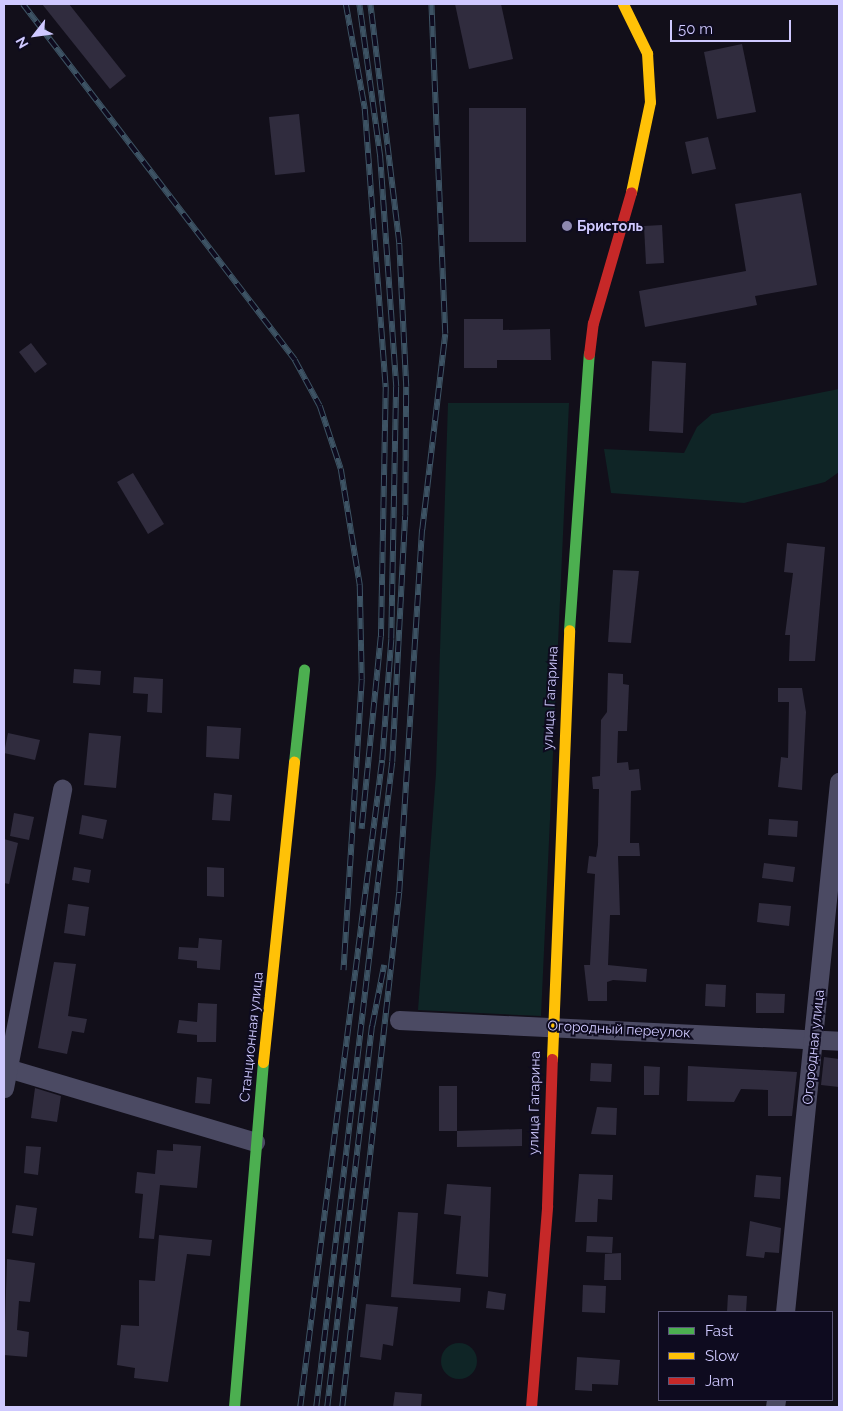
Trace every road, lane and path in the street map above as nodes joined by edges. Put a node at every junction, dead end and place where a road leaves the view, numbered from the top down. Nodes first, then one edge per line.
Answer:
1 (623, 4) edge
2 (304, 670) dead end
3 (839, 782) edge
4 (62, 789) dead end
5 (399, 1020) dead end
6 (551, 1024) junction
7 (814, 1040) junction
8 (839, 1041) edge
9 (6, 1068) edge
10 (4, 1088) edge
11 (255, 1142) junction
12 (785, 1311) edge
13 (234, 1407) edge
14 (531, 1407) edge

1 - 6 street, улица Гагарина
2 - 11 street, Станционная улица
3 - 7 street, Огородная улица
4 - 9 street
5 - 6 street, Огородный переулок
6 - 7 street, Огородный переулок
6 - 14 street, улица Гагарина
7 - 8 street, Огородный переулок
7 - 12 street, Огородная улица
9 - 10 street
9 - 11 street
11 - 13 street, Станционная улица

